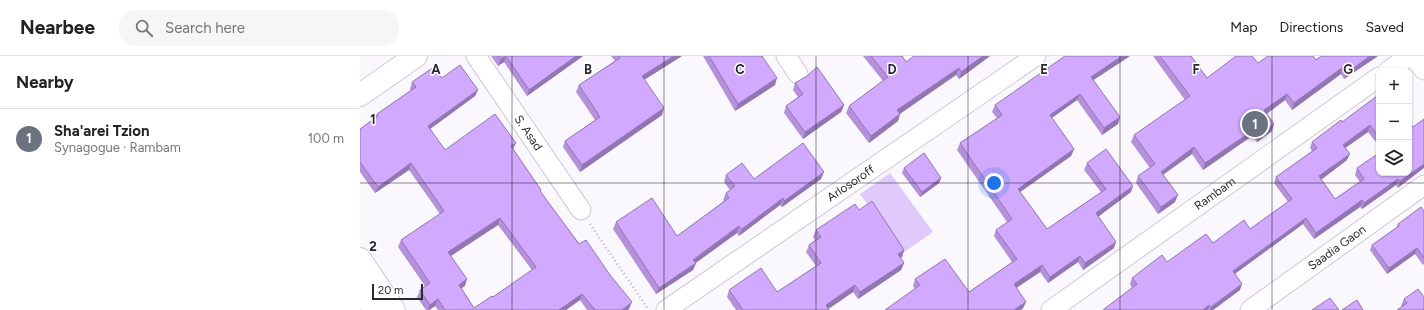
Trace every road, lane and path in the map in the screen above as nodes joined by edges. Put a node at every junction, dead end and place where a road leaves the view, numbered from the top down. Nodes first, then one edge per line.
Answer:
1 (416, 56) edge
2 (476, 56) edge
3 (786, 56) edge
4 (1036, 56) edge
5 (1409, 56) edge
6 (1412, 56) edge
7 (1392, 68) edge
8 (1424, 70) edge
9 (798, 74) dead end
10 (1376, 79) edge
11 (360, 95) edge
12 (1424, 185) edge
13 (581, 210) joint
14 (360, 259) edge
15 (360, 289) edge
16 (374, 310) edge
17 (394, 310) edge
18 (648, 310) edge
19 (666, 310) edge
20 (1051, 310) edge
21 (1250, 310) edge

1 - 11 street
2 - 13 street, S. Asad
3 - 9 street
4 - 19 street, Arlosoroff
5 - 7 street
6 - 8 street
10 - 20 street, Rambam
12 - 21 street, Saadia Gaon
13 - 18 path
14 - 17 street
15 - 16 street

